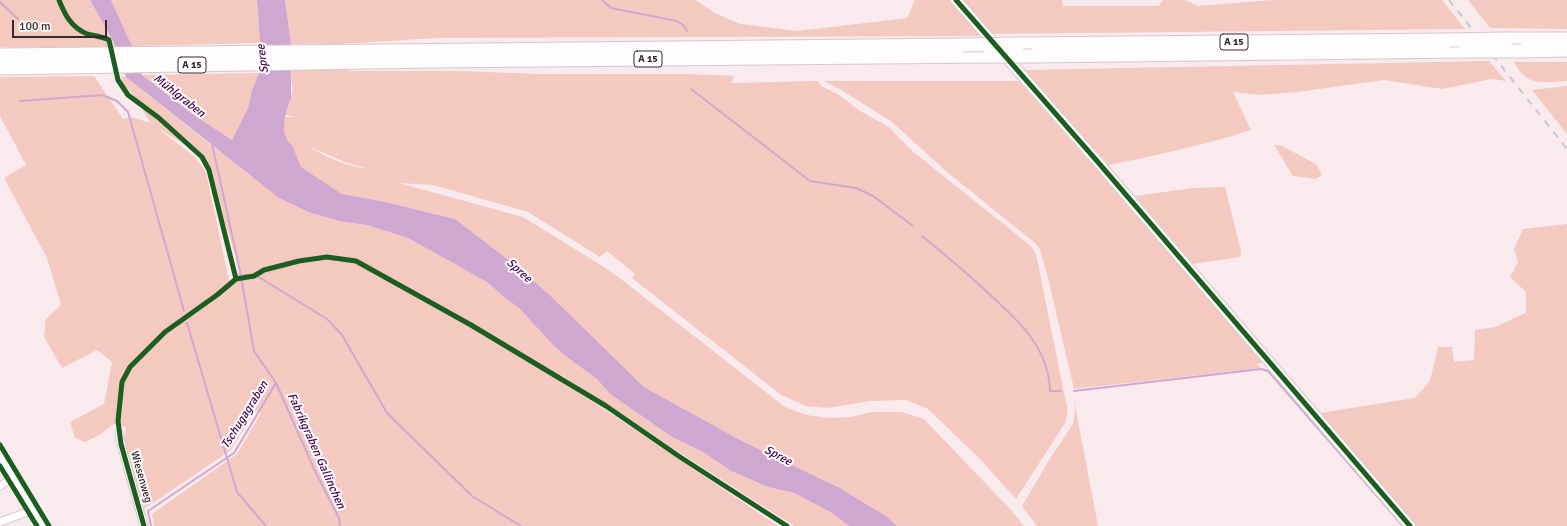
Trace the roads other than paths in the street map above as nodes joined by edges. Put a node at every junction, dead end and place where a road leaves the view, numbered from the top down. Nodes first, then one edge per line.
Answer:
1 (956, 0) edge
2 (1567, 39) edge
3 (1567, 50) edge
4 (0, 55) edge
5 (306, 57) junction
6 (0, 68) edge
7 (119, 433) dead end
8 (0, 455) edge
9 (14, 478) junction
10 (0, 486) edge
11 (33, 510) junction
12 (0, 522) edge
13 (43, 526) edge
14 (144, 526) edge
15 (1410, 526) edge

1 - 15 street
2 - 5 highway, A 15, bridge
3 - 5 highway, A 15, bridge
4 - 5 highway, A 15
5 - 6 highway, A 15
7 - 14 street, Wiesenweg
8 - 9 main road
9 - 10 street
9 - 11 main road
11 - 12 street
11 - 13 main road

